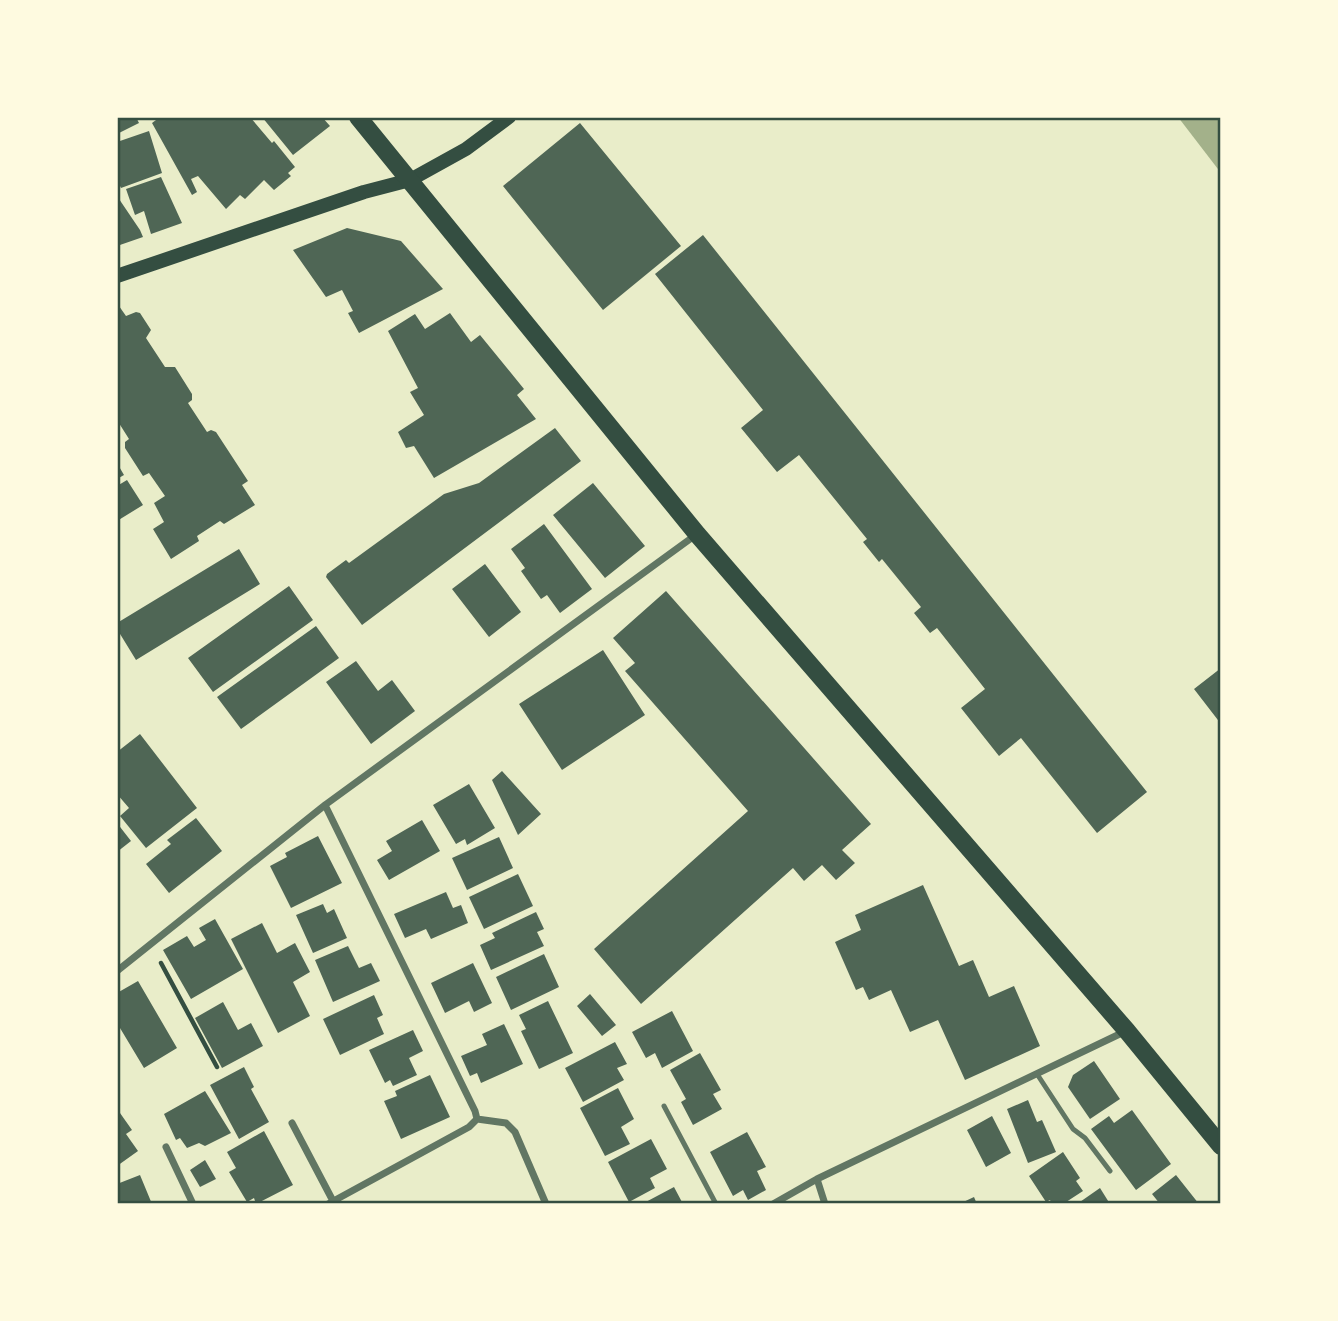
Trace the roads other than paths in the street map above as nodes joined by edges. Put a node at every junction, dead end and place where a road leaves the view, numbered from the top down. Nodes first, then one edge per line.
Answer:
1 (358, 117) edge
2 (509, 117) edge
3 (410, 180) junction
4 (117, 276) edge
5 (697, 534) junction
6 (325, 805) junction
7 (117, 971) edge
8 (1127, 1031) junction
9 (1037, 1074) junction
10 (664, 1106) dead end
11 (477, 1119) junction
12 (292, 1123) dead end
13 (1221, 1146) edge
14 (166, 1147) dead end
15 (1110, 1171) dead end
16 (817, 1179) junction
17 (331, 1202) edge
18 (193, 1204) edge
19 (546, 1204) edge
20 (716, 1204) edge
21 (773, 1204) edge
22 (825, 1204) edge

1 - 3 main road
2 - 3 main road
3 - 4 main road
3 - 5 main road
5 - 6 street
5 - 8 main road
6 - 7 street
6 - 11 street
8 - 9 street
8 - 13 main road
9 - 15 lane
9 - 16 street
10 - 20 lane
11 - 17 street
11 - 19 street
12 - 17 street
14 - 18 street
16 - 21 street
16 - 22 street

